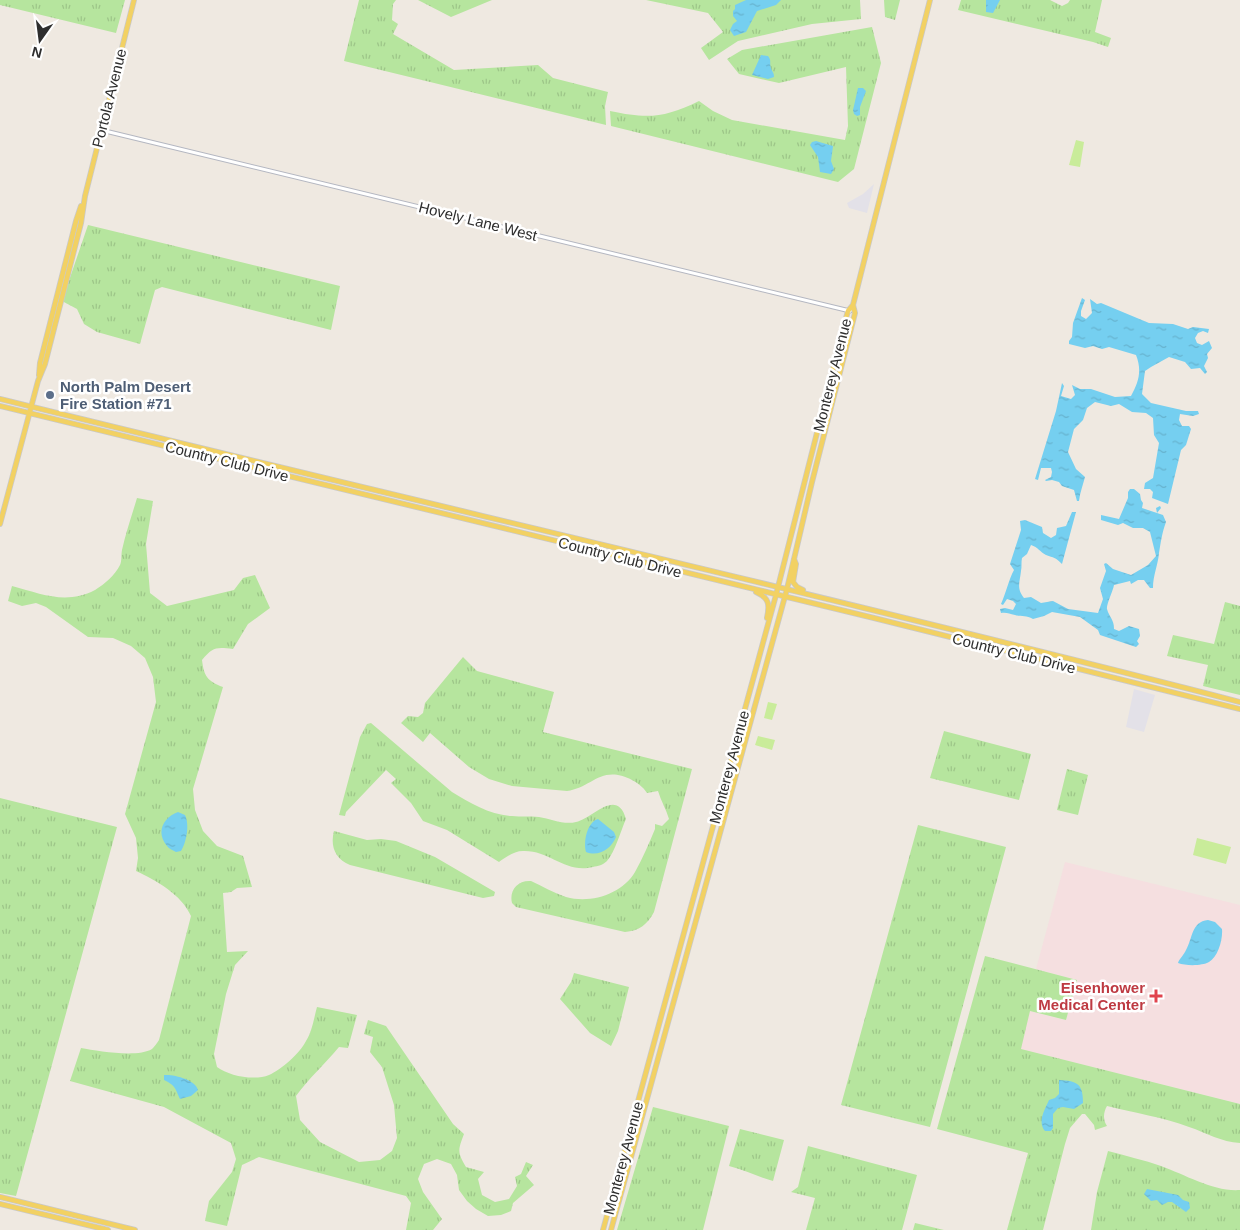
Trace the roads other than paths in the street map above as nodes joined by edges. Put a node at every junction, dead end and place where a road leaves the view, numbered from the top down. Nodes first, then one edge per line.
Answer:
1 (134, 0) edge
2 (930, 0) edge
3 (101, 130) junction
4 (85, 196) junction
5 (62, 275) junction
6 (61, 301) junction
7 (853, 305) junction
8 (848, 311) junction
9 (855, 313) junction
10 (38, 381) junction
11 (0, 399) edge
12 (0, 406) edge
13 (32, 407) junction
14 (30, 413) junction
15 (82, 419) junction
16 (63, 421) junction
17 (0, 524) edge
18 (794, 559) junction
19 (778, 586) junction
20 (786, 588) junction
21 (750, 589) junction
22 (776, 595) junction
23 (784, 597) junction
24 (822, 598) junction
25 (766, 633) junction
26 (1158, 681) junction
27 (1138, 684) junction
28 (1240, 702) edge
29 (1240, 709) edge
30 (738, 734) junction
31 (738, 763) junction
32 (681, 943) junction
33 (682, 971) junction
34 (0, 1197) edge
35 (0, 1204) edge
36 (108, 1230) edge
37 (135, 1230) edge
38 (603, 1230) edge
39 (611, 1230) edge

1 - 3 main road, Portola Avenue
2 - 7 main road, Monterey Avenue
3 - 4 main road, Portola Avenue
3 - 8 street, Hovely Lane West
4 - 5 main road, Portola Avenue
4 - 6 main road, Portola Avenue
5 - 6 main road
5 - 10 main road, Portola Avenue
6 - 10 main road, Portola Avenue
7 - 8 main road, Monterey Avenue
7 - 9 main road, Monterey Avenue
8 - 9 street, Hovely Lane West
8 - 19 main road, Monterey Avenue
9 - 18 main road, Monterey Avenue
10 - 13 main road, Portola Avenue
11 - 13 main road, Country Club Drive
12 - 14 main road, Country Club Drive
13 - 14 main road, Portola Avenue
13 - 15 main road, Country Club Drive
14 - 16 main road, Country Club Drive
14 - 17 main road, Portola Avenue
15 - 16 main road
15 - 19 main road, Country Club Drive
16 - 21 main road, Country Club Drive
18 - 20 main road, Monterey Avenue
18 - 24 main road
19 - 20 main road, Country Club Drive
19 - 22 main road, Monterey Avenue
20 - 23 main road, Monterey Avenue
20 - 24 main road, Country Club Drive
21 - 22 main road, Country Club Drive
21 - 25 main road
22 - 23 main road, Country Club Drive
22 - 25 main road, Monterey Avenue
23 - 27 main road, Country Club Drive
23 - 31 main road, Monterey Avenue
24 - 26 main road, Country Club Drive
25 - 30 main road, Monterey Avenue
26 - 27 main road
26 - 28 main road, Country Club Drive
27 - 29 main road, Country Club Drive
30 - 31 main road
30 - 32 main road, Monterey Avenue
31 - 33 main road, Monterey Avenue
32 - 33 main road
32 - 38 main road, Monterey Avenue
33 - 39 main road, Monterey Avenue
34 - 37 main road
35 - 36 main road

